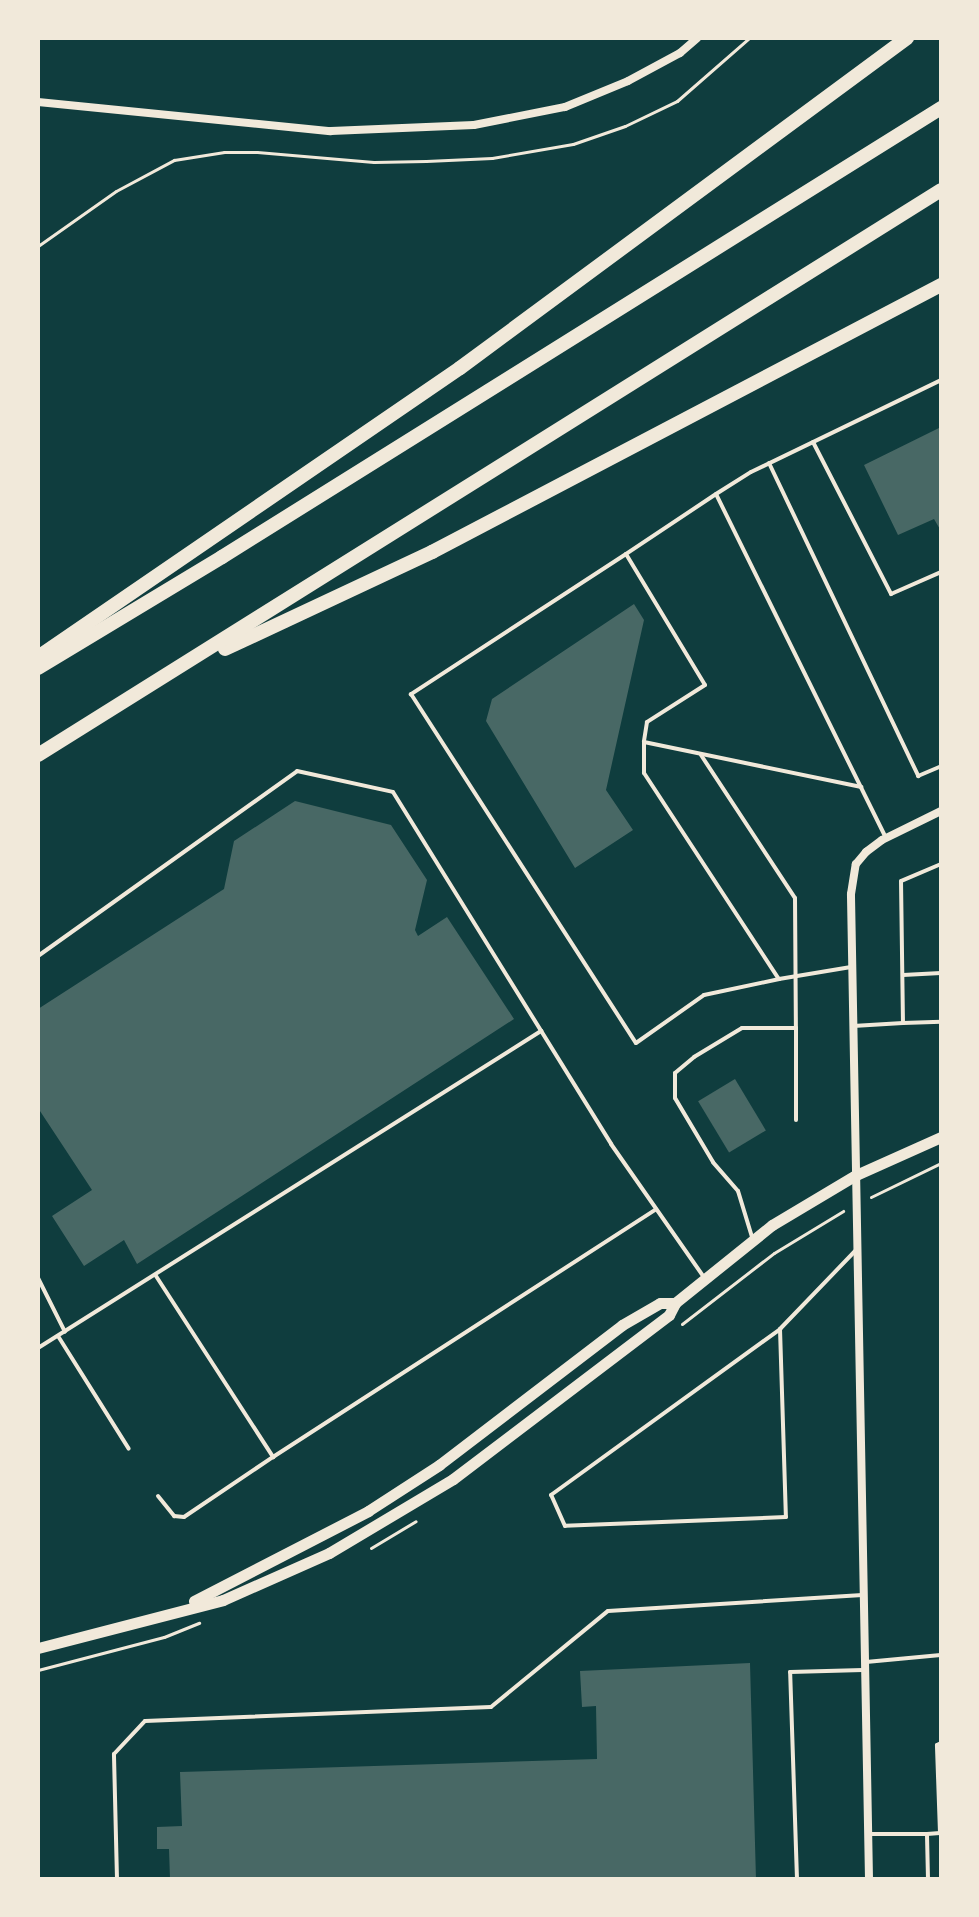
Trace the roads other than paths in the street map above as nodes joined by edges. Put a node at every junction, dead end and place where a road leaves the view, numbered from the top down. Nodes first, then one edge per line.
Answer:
1 (697, 38) edge
2 (907, 38) edge
3 (38, 102) edge
4 (941, 108) edge
5 (941, 190) edge
6 (941, 285) edge
7 (941, 380) edge
8 (813, 442) junction
9 (769, 463) junction
10 (716, 494) junction
11 (626, 554) junction
12 (941, 572) edge
13 (38, 657) edge
14 (38, 668) edge
15 (167, 677) junction
16 (644, 742) junction
17 (38, 755) edge
18 (701, 755) junction
19 (941, 766) edge
20 (861, 787) junction
21 (941, 811) edge
22 (886, 838) junction
23 (941, 864) edge
24 (38, 956) edge
25 (851, 967) junction
26 (941, 973) edge
27 (902, 975) junction
28 (795, 977) junction
29 (779, 979) junction
30 (941, 1022) edge
31 (903, 1023) junction
32 (852, 1026) junction
33 (796, 1028) junction
34 (541, 1031) junction
35 (796, 1120) dead end
36 (941, 1137) edge
37 (856, 1175) junction
38 (656, 1209) junction
39 (752, 1239) junction
40 (856, 1250) junction
41 (156, 1276) junction
42 (38, 1278) edge
43 (704, 1278) junction
44 (675, 1303) junction
45 (780, 1329) junction
46 (65, 1332) junction
47 (58, 1336) junction
48 (38, 1348) edge
49 (129, 1449) dead end
50 (273, 1457) junction
51 (158, 1496) dead end
52 (862, 1595) junction
53 (180, 1609) junction
54 (38, 1648) edge
55 (941, 1655) edge
56 (863, 1666) junction
57 (941, 1743) edge
58 (940, 1790) edge
59 (927, 1834) junction
60 (868, 1835) junction
61 (117, 1879) edge
62 (797, 1879) edge
63 (869, 1879) edge
64 (928, 1879) edge

1 - 3 street
2 - 13 highway
4 - 14 highway
5 - 15 highway
6 - 15 highway
7 - 8 lane
8 - 9 lane
8 - 12 lane
9 - 10 lane
9 - 19 lane
10 - 11 lane
10 - 20 lane
11 - 16 lane
11 - 29 lane
15 - 17 highway
16 - 18 lane
16 - 29 lane
18 - 20 lane
18 - 28 lane
20 - 22 lane
21 - 22 street
22 - 25 street
23 - 27 lane
24 - 34 lane
25 - 28 lane
25 - 32 street
26 - 27 lane
27 - 31 lane
28 - 29 lane
28 - 33 lane
30 - 31 lane
31 - 32 lane
32 - 37 street
33 - 35 lane
33 - 39 lane
34 - 38 lane
34 - 41 lane
36 - 37 main road
37 - 39 main road
37 - 40 street
38 - 43 lane
38 - 50 lane
39 - 43 main road
40 - 45 lane
40 - 52 street
41 - 46 lane
41 - 50 lane
42 - 46 lane
43 - 44 main road
44 - 53 main road
44 - 53 main road
45 - 45 lane
46 - 47 lane
47 - 48 lane
47 - 49 lane
50 - 51 lane
52 - 56 street
52 - 61 lane
53 - 54 main road
55 - 56 lane
56 - 60 street
56 - 62 lane
57 - 58 lane
58 - 59 lane
59 - 60 lane
59 - 64 lane
60 - 63 street

